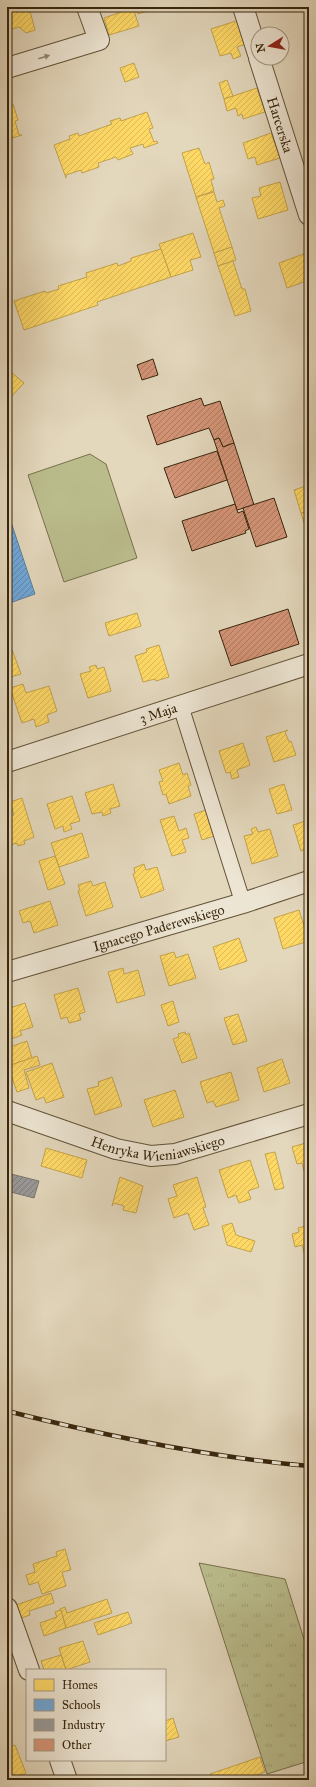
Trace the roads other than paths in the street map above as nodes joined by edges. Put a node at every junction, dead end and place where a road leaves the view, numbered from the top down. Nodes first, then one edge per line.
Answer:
1 (87, 7) edge
2 (243, 7) edge
3 (250, 29) edge
4 (262, 66) edge
5 (7, 68) edge
6 (309, 215) edge
7 (309, 664) edge
8 (180, 704) junction
9 (7, 762) edge
10 (309, 881) edge
11 (243, 903) junction
12 (7, 972) edge
13 (7, 1111) edge
14 (309, 1114) edge
15 (7, 1608) edge
16 (29, 1669) edge
17 (60, 1761) edge
18 (67, 1780) edge

5 -> 1 street
2 - 3 street
4 - 6 street, Harcerska
7 - 8 street, 3 Maja
8 - 9 street, 3 Maja
8 - 11 street
10 - 11 street, Ignacego Paderewskiego
11 - 12 street, Ignacego Paderewskiego
13 - 14 street, Henryka Wieniawskiego
15 - 16 street
17 - 18 street

